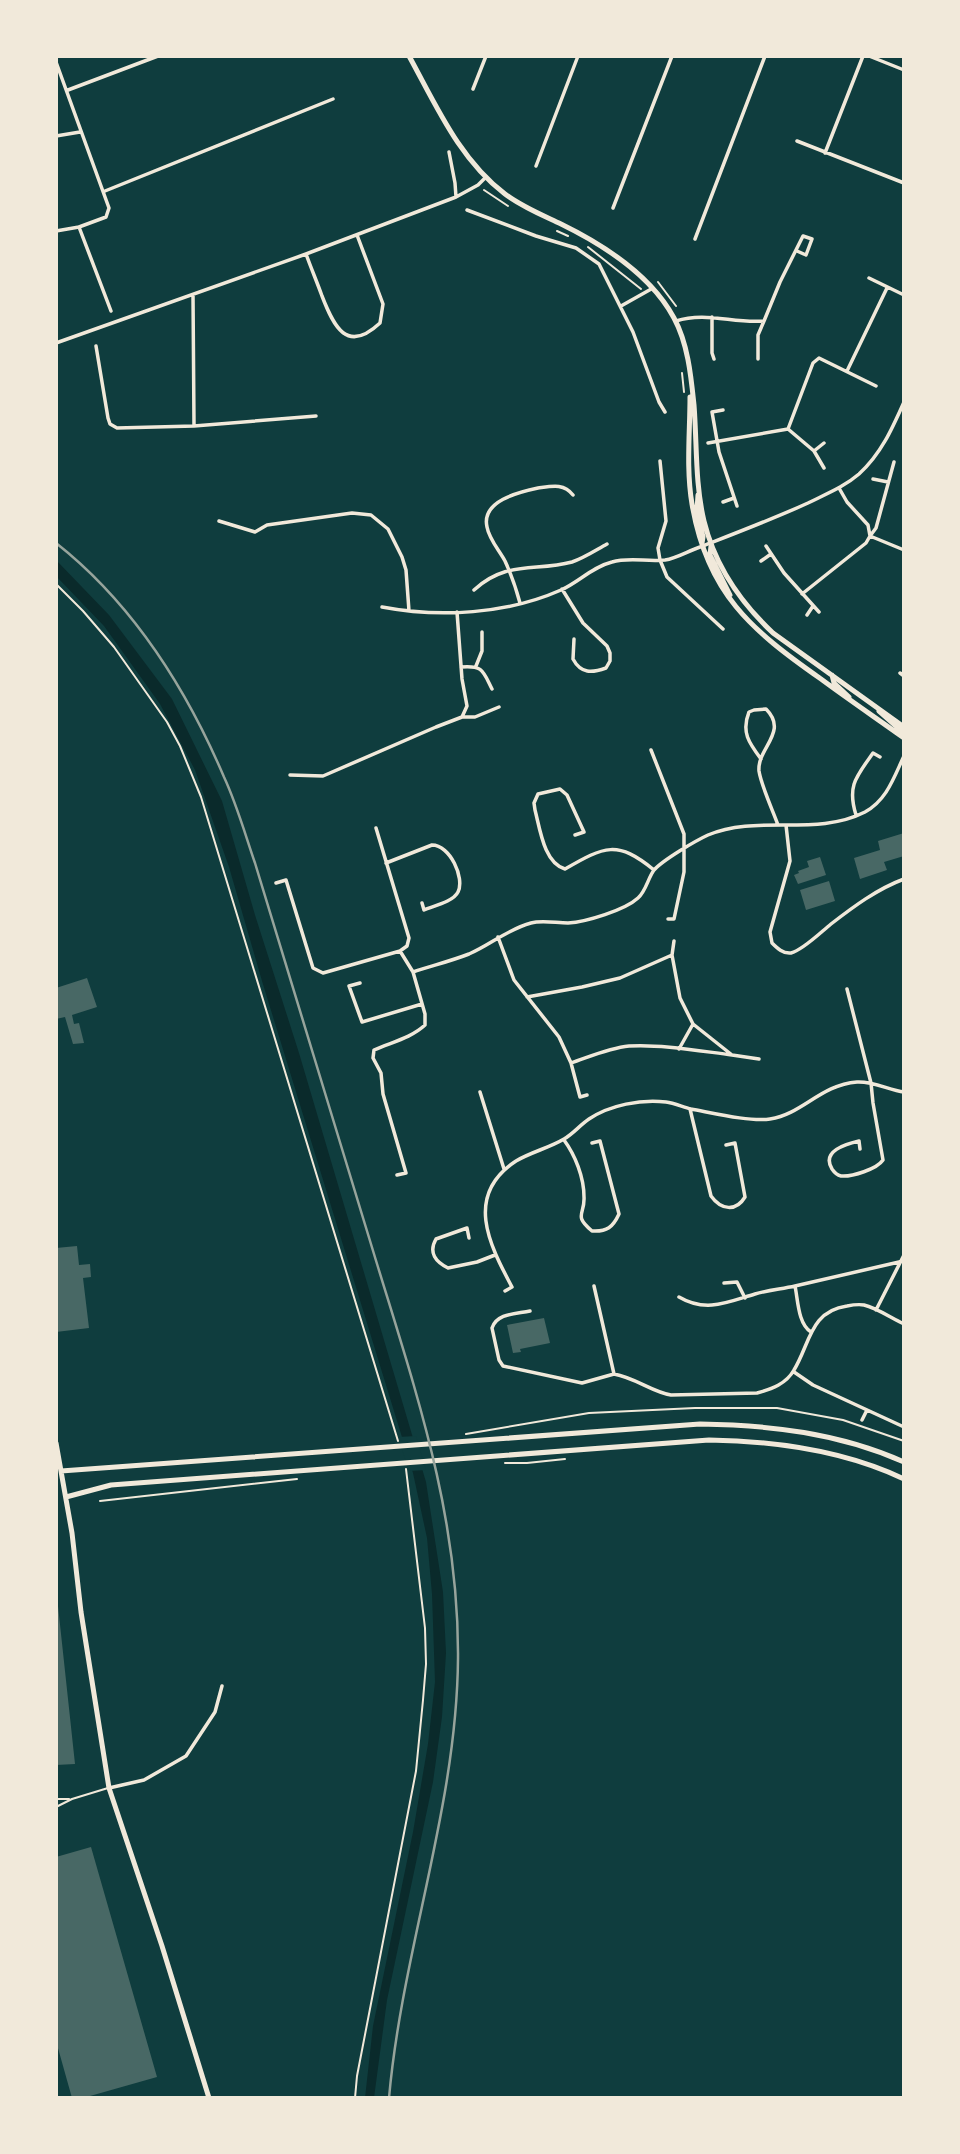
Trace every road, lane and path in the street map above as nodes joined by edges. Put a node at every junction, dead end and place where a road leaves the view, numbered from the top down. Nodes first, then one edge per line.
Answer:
1 (158, 56) edge
2 (409, 56) edge
3 (486, 56) edge
4 (578, 56) edge
5 (672, 56) edge
6 (765, 56) edge
7 (863, 56) edge
8 (869, 56) edge
9 (56, 62) edge
10 (904, 70) edge
11 (473, 89) dead end
12 (68, 90) junction
13 (332, 99) dead end
14 (80, 132) junction
15 (56, 136) edge
16 (797, 141) dead end
17 (449, 152) dead end
18 (825, 153) junction
19 (536, 166) dead end
20 (486, 177) junction
21 (904, 183) edge
22 (104, 191) junction
23 (456, 197) junction
24 (613, 208) dead end
25 (467, 210) dead end
26 (79, 227) junction
27 (56, 231) edge
28 (357, 235) junction
29 (695, 239) dead end
30 (797, 251) junction
31 (306, 254) junction
32 (869, 278) dead end
33 (653, 288) junction
34 (887, 288) junction
35 (193, 295) junction
36 (904, 295) edge
37 (621, 306) junction
38 (110, 311) dead end
39 (712, 317) junction
40 (676, 321) junction
41 (764, 321) junction
42 (56, 342) edge
43 (96, 346) dead end
44 (714, 359) dead end
45 (758, 359) dead end
46 (690, 366) junction
47 (847, 371) junction
48 (877, 386) dead end
49 (904, 404) edge
50 (723, 410) dead end
51 (665, 412) dead end
52 (316, 416) dead end
53 (194, 426) junction
54 (788, 429) junction
55 (717, 442) junction
56 (708, 443) dead end
57 (824, 443) dead end
58 (814, 451) junction
59 (660, 461) dead end
60 (894, 462) dead end
61 (824, 468) dead end
62 (873, 479) dead end
63 (699, 481) junction
64 (888, 482) junction
65 (839, 488) junction
66 (573, 495) dead end
67 (734, 498) junction
68 (723, 502) dead end
69 (737, 506) dead end
70 (219, 521) dead end
71 (870, 536) junction
72 (711, 543) junction
73 (607, 544) dead end
74 (701, 546) junction
75 (766, 547) dead end
76 (904, 550) edge
77 (771, 554) junction
78 (660, 560) junction
79 (761, 561) dead end
80 (509, 571) junction
81 (56, 584) edge
82 (562, 589) junction
83 (474, 590) dead end
84 (802, 594) junction
85 (520, 604) junction
86 (813, 606) junction
87 (382, 607) dead end
88 (736, 608) junction
89 (409, 611) junction
90 (457, 612) junction
91 (819, 612) dead end
92 (807, 615) dead end
93 (723, 629) dead end
94 (482, 632) dead end
95 (575, 639) dead end
96 (476, 666) junction
97 (461, 667) junction
98 (832, 675) junction
99 (492, 689) dead end
100 (853, 702) junction
101 (875, 706) junction
102 (499, 707) dead end
103 (462, 718) junction
104 (904, 727) edge
105 (904, 735) edge
106 (651, 750) dead end
107 (904, 756) edge
108 (880, 757) dead end
109 (761, 759) junction
110 (290, 775) dead end
111 (856, 815) junction
112 (778, 825) junction
113 (786, 825) junction
114 (376, 828) dead end
115 (575, 835) dead end
116 (684, 849) junction
117 (386, 863) junction
118 (654, 870) junction
119 (904, 879) edge
120 (276, 883) dead end
121 (422, 903) dead end
122 (668, 919) dead end
123 (498, 937) junction
124 (674, 941) dead end
125 (400, 951) junction
126 (672, 955) junction
127 (413, 972) junction
128 (360, 983) dead end
129 (847, 989) dead end
130 (527, 997) junction
131 (422, 1004) junction
132 (693, 1024) junction
133 (680, 1049) junction
134 (732, 1055) junction
135 (759, 1059) dead end
136 (571, 1063) junction
137 (871, 1083) junction
138 (480, 1092) dead end
139 (904, 1092) edge
140 (587, 1095) dead end
141 (691, 1109) junction
142 (564, 1140) junction
143 (592, 1143) dead end
144 (726, 1145) dead end
145 (860, 1149) dead end
146 (504, 1170) junction
147 (397, 1175) dead end
148 (469, 1238) dead end
149 (495, 1255) junction
150 (904, 1255) edge
151 (899, 1262) junction
152 (724, 1283) dead end
153 (594, 1286) dead end
154 (795, 1286) junction
155 (505, 1291) dead end
156 (679, 1297) dead end
157 (745, 1298) junction
158 (876, 1310) junction
159 (530, 1311) dead end
160 (904, 1324) edge
161 (811, 1332) junction
162 (794, 1372) junction
163 (614, 1374) junction
164 (867, 1409) junction
165 (862, 1420) dead end
166 (904, 1427) edge
167 (460, 1435) dead end
168 (904, 1441) edge
169 (56, 1443) edge
170 (401, 1450) dead end
171 (566, 1459) dead end
172 (904, 1462) edge
173 (404, 1463) dead end
174 (503, 1463) dead end
175 (61, 1471) junction
176 (306, 1478) dead end
177 (904, 1479) edge
178 (66, 1497) junction
179 (100, 1500) dead end
180 (222, 1686) dead end
181 (109, 1788) junction
182 (56, 1799) edge
183 (72, 1799) junction
184 (56, 1807) edge
185 (209, 2098) edge
186 (355, 2098) edge

1 - 12 street
2 - 20 main road
3 - 11 street
4 - 19 street
5 - 24 street
6 - 29 street
7 - 18 street
8 - 10 street
9 - 12 street
12 - 14 street
13 - 22 street
14 - 15 street
14 - 22 street
16 - 18 street
17 - 23 street
18 - 21 street
20 - 23 street
20 - 33 main road
22 - 26 street
23 - 28 street
25 - 37 street
26 - 27 street
26 - 38 street
28 - 31 street
28 - 31 street
30 - 30 street
30 - 41 street
31 - 35 street
32 - 34 street
33 - 37 street
33 - 40 main road
34 - 36 street
34 - 47 street
35 - 42 street
35 - 53 street
37 - 51 street
39 - 40 street
39 - 41 street
39 - 44 street
40 - 46 main road
41 - 45 street
43 - 53 street
46 - 63 main road
46 - 74 main road
47 - 48 street
47 - 54 street
49 - 65 street
50 - 55 street
52 - 53 street
54 - 55 street
54 - 58 street
55 - 56 street
55 - 67 street
57 - 58 street
58 - 61 street
59 - 78 street
60 - 64 street
62 - 64 street
63 - 72 main road
63 - 74 main road
64 - 71 street
65 - 71 street
65 - 72 street
66 - 80 street
67 - 68 street
67 - 69 street
70 - 89 street
71 - 76 street
71 - 84 street
72 - 74 street
72 - 88 main road
72 - 98 main road
73 - 80 street
74 - 78 street
74 - 88 main road
75 - 77 street
77 - 79 street
77 - 84 street
78 - 82 street
78 - 93 street
80 - 83 street
80 - 85 street
81 - 170 path
82 - 85 street
82 - 95 street
84 - 86 street
85 - 90 street
86 - 91 street
86 - 92 street
87 - 89 street
88 - 100 main road
89 - 90 street
90 - 97 street
94 - 96 street
96 - 97 street
96 - 99 street
97 - 103 street
98 - 100 main road
98 - 101 main road
100 - 105 main road
101 - 104 main road
101 - 105 main road
102 - 103 street
103 - 110 street
106 - 116 street
107 - 111 street
108 - 111 street
109 - 109 street
109 - 112 street
111 - 113 street
112 - 113 street
112 - 116 street
113 - 119 street
114 - 117 street
115 - 118 street
116 - 118 street
116 - 122 street
117 - 121 street
117 - 125 street
118 - 123 street
120 - 125 street
123 - 127 street
123 - 130 street
124 - 126 street
125 - 127 street
126 - 130 street
126 - 132 street
127 - 131 street
128 - 131 street
129 - 137 street
130 - 136 street
131 - 147 street
132 - 133 street
132 - 134 street
133 - 134 street
133 - 136 street
134 - 135 street
136 - 140 street
137 - 139 street
137 - 141 street
137 - 145 street
138 - 146 street
141 - 142 street
141 - 144 street
142 - 143 street
142 - 146 street
146 - 149 street
148 - 149 street
149 - 155 street
150 - 151 street
151 - 154 street
151 - 158 street
152 - 157 street
153 - 163 street
154 - 157 street
154 - 161 street
156 - 157 street
158 - 160 street
158 - 161 street
159 - 163 street
161 - 162 street
162 - 163 street
162 - 164 street
164 - 165 street
164 - 166 street
167 - 168 path
169 - 175 main road
171 - 174 path
172 - 175 main road
173 - 186 path
175 - 178 main road
176 - 179 path
177 - 178 main road
178 - 181 main road
180 - 181 street
181 - 183 lane
181 - 185 main road
182 - 183 lane
183 - 184 lane

